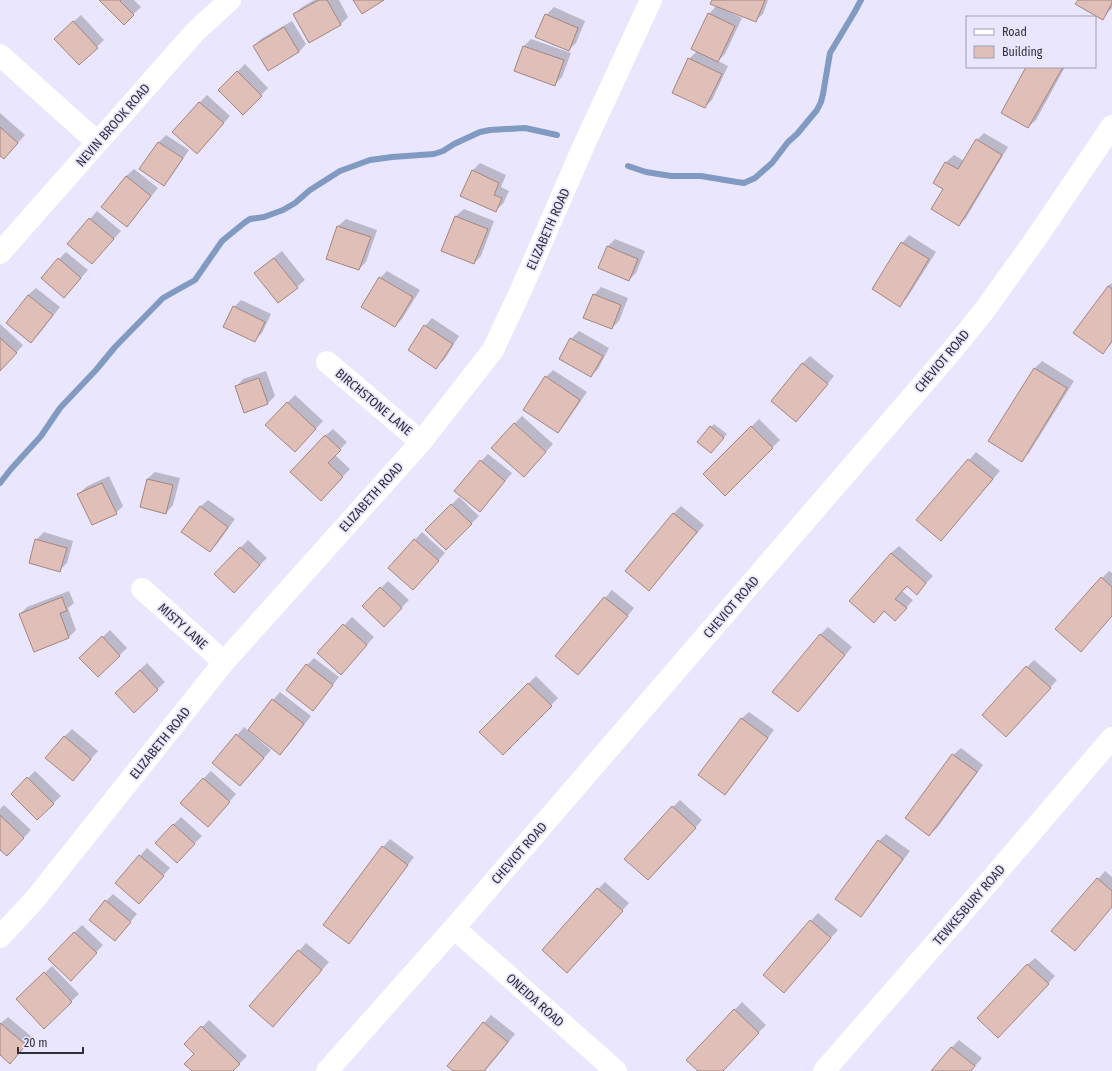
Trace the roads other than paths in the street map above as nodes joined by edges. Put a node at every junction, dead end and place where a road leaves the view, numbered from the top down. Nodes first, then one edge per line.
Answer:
1 (230, 0) edge
2 (651, 0) edge
3 (0, 54) edge
4 (1112, 126) edge
5 (97, 142) junction
6 (0, 254) edge
7 (327, 362) dead end
8 (421, 442) junction
9 (142, 589) dead end
10 (224, 662) junction
11 (1112, 738) edge
12 (454, 928) junction
13 (0, 937) edge
14 (327, 1071) edge
15 (616, 1071) edge
16 (824, 1071) edge

1 - 5 street, NEVIN BROOK ROAD
2 - 8 street, ELIZABETH ROAD
3 - 5 street
4 - 12 street, CHEVIOT ROAD
5 - 6 street, NEVIN BROOK ROAD
7 - 8 street, BIRCHSTONE LANE
8 - 10 street, ELIZABETH ROAD
9 - 10 street, MISTY LANE
10 - 13 street, ELIZABETH ROAD
11 - 16 street, TEWKESBURY ROAD
12 - 14 street, CHEVIOT ROAD
12 - 15 street, ONEIDA ROAD

